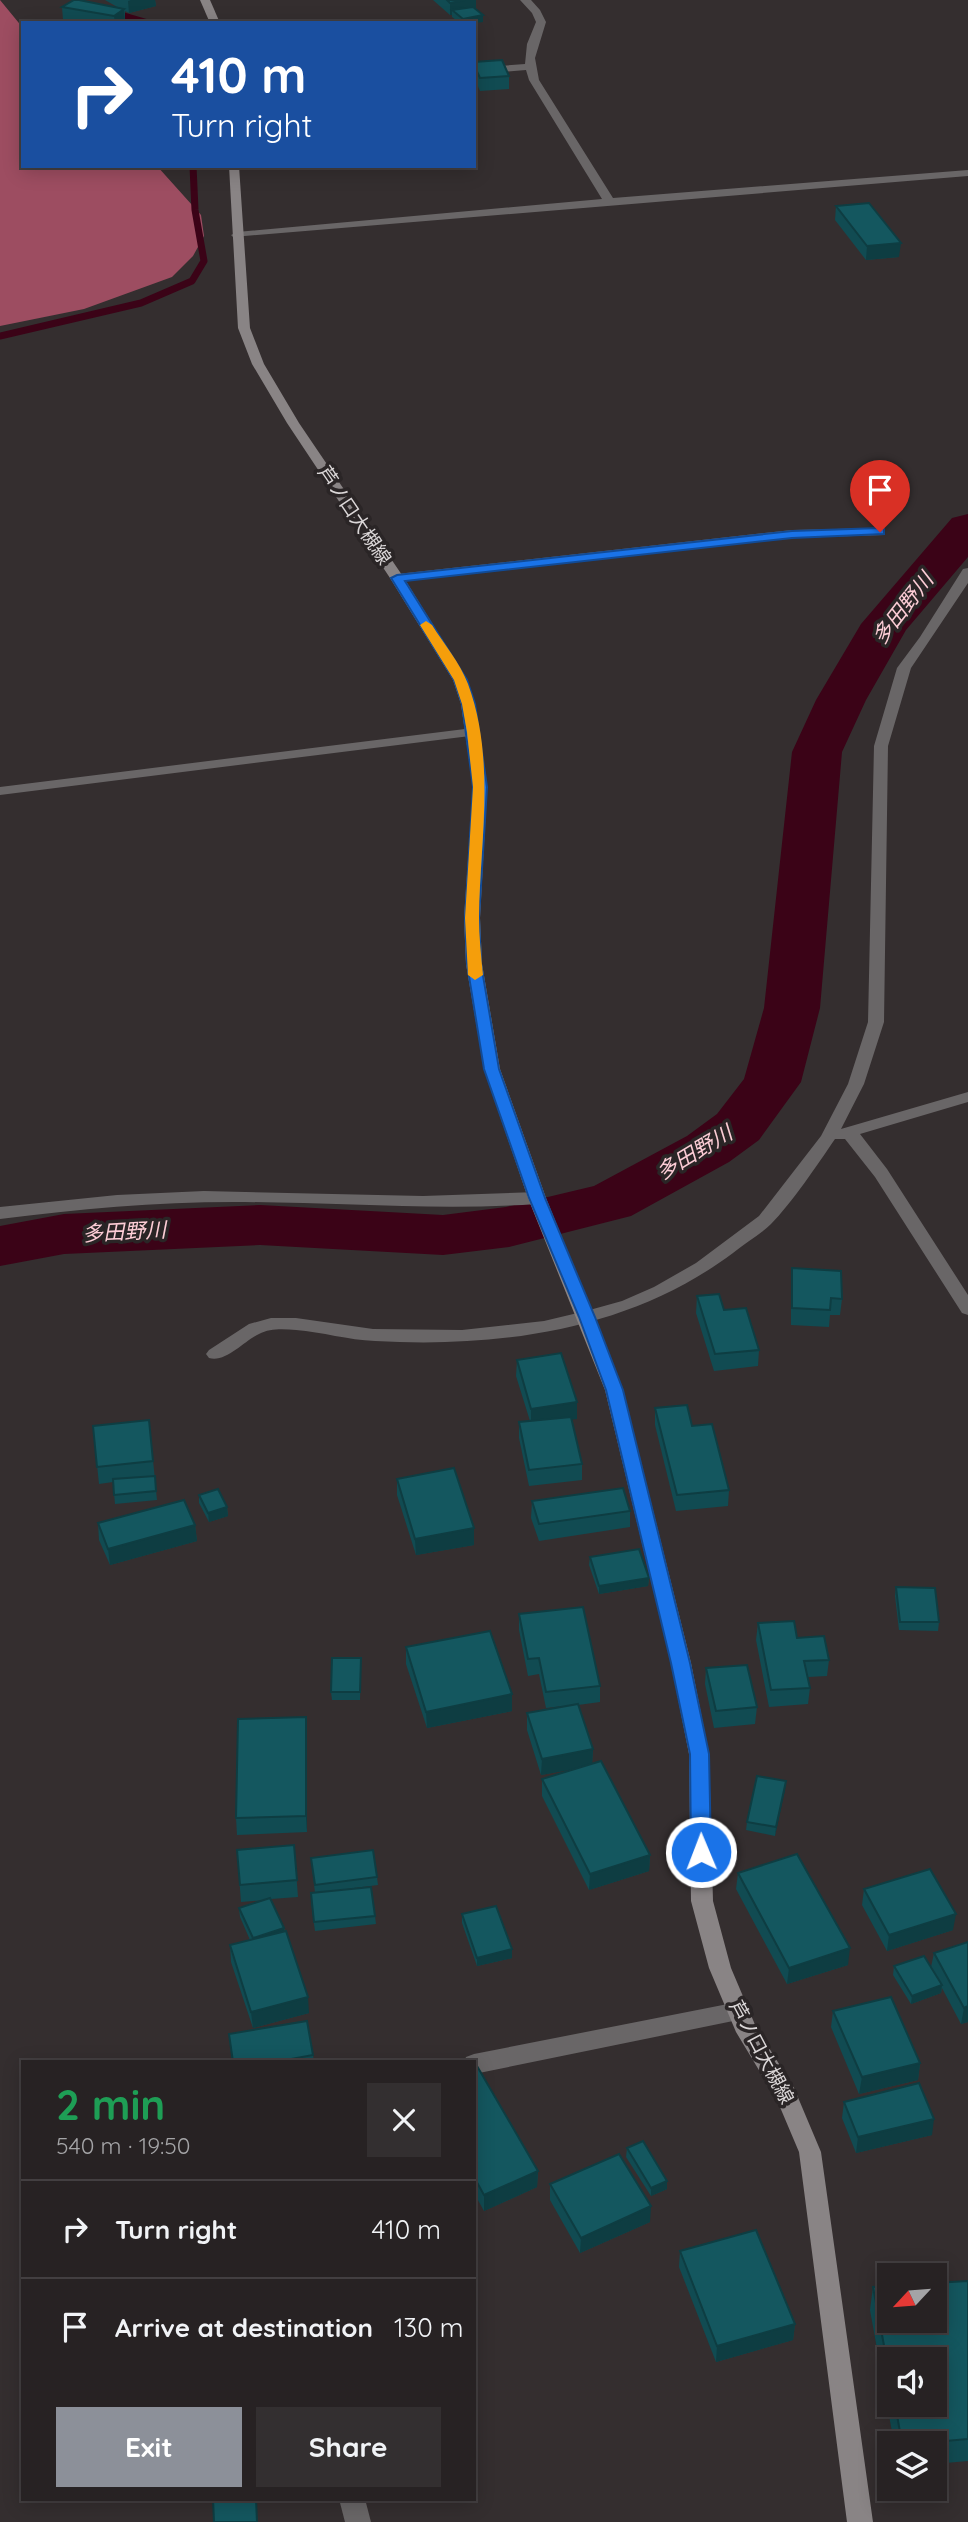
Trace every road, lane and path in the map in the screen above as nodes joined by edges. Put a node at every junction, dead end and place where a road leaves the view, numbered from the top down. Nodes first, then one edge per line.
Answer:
1 (205, 0) edge
2 (525, 0) edge
3 (214, 21) edge
4 (529, 67) junction
5 (476, 71) edge
6 (234, 168) edge
7 (968, 173) edge
8 (609, 201) junction
9 (237, 236) junction
10 (880, 532) dead end
11 (968, 572) edge
12 (397, 578) junction
13 (963, 590) edge
14 (473, 732) junction
15 (0, 791) edge
16 (968, 1097) edge
17 (849, 1132) junction
18 (828, 1138) junction
19 (537, 1198) junction
20 (0, 1213) edge
21 (968, 1309) edge
22 (587, 1317) junction
23 (215, 1354) dead end
24 (738, 2011) junction
25 (476, 2064) edge
26 (353, 2501) edge
27 (358, 2522) edge
28 (860, 2522) edge

1 - 3 main road
2 - 4 street
4 - 5 street
4 - 8 street
6 - 9 main road, 芦ノ口大槻線
7 - 8 street
8 - 9 street
9 - 12 main road, 芦ノ口大槻線
10 - 12 street
11 - 13 street
12 - 14 main road, 芦ノ口大槻線
13 - 18 street
14 - 15 street
14 - 19 main road, 芦ノ口大槻線
16 - 17 street
17 - 18 street
17 - 21 street
18 - 22 street
19 - 20 street
19 - 22 main road, 芦ノ口大槻線
22 - 23 street
22 - 24 main road, 芦ノ口大槻線
24 - 25 street
24 - 28 main road, 芦ノ口大槻線
26 - 27 street

